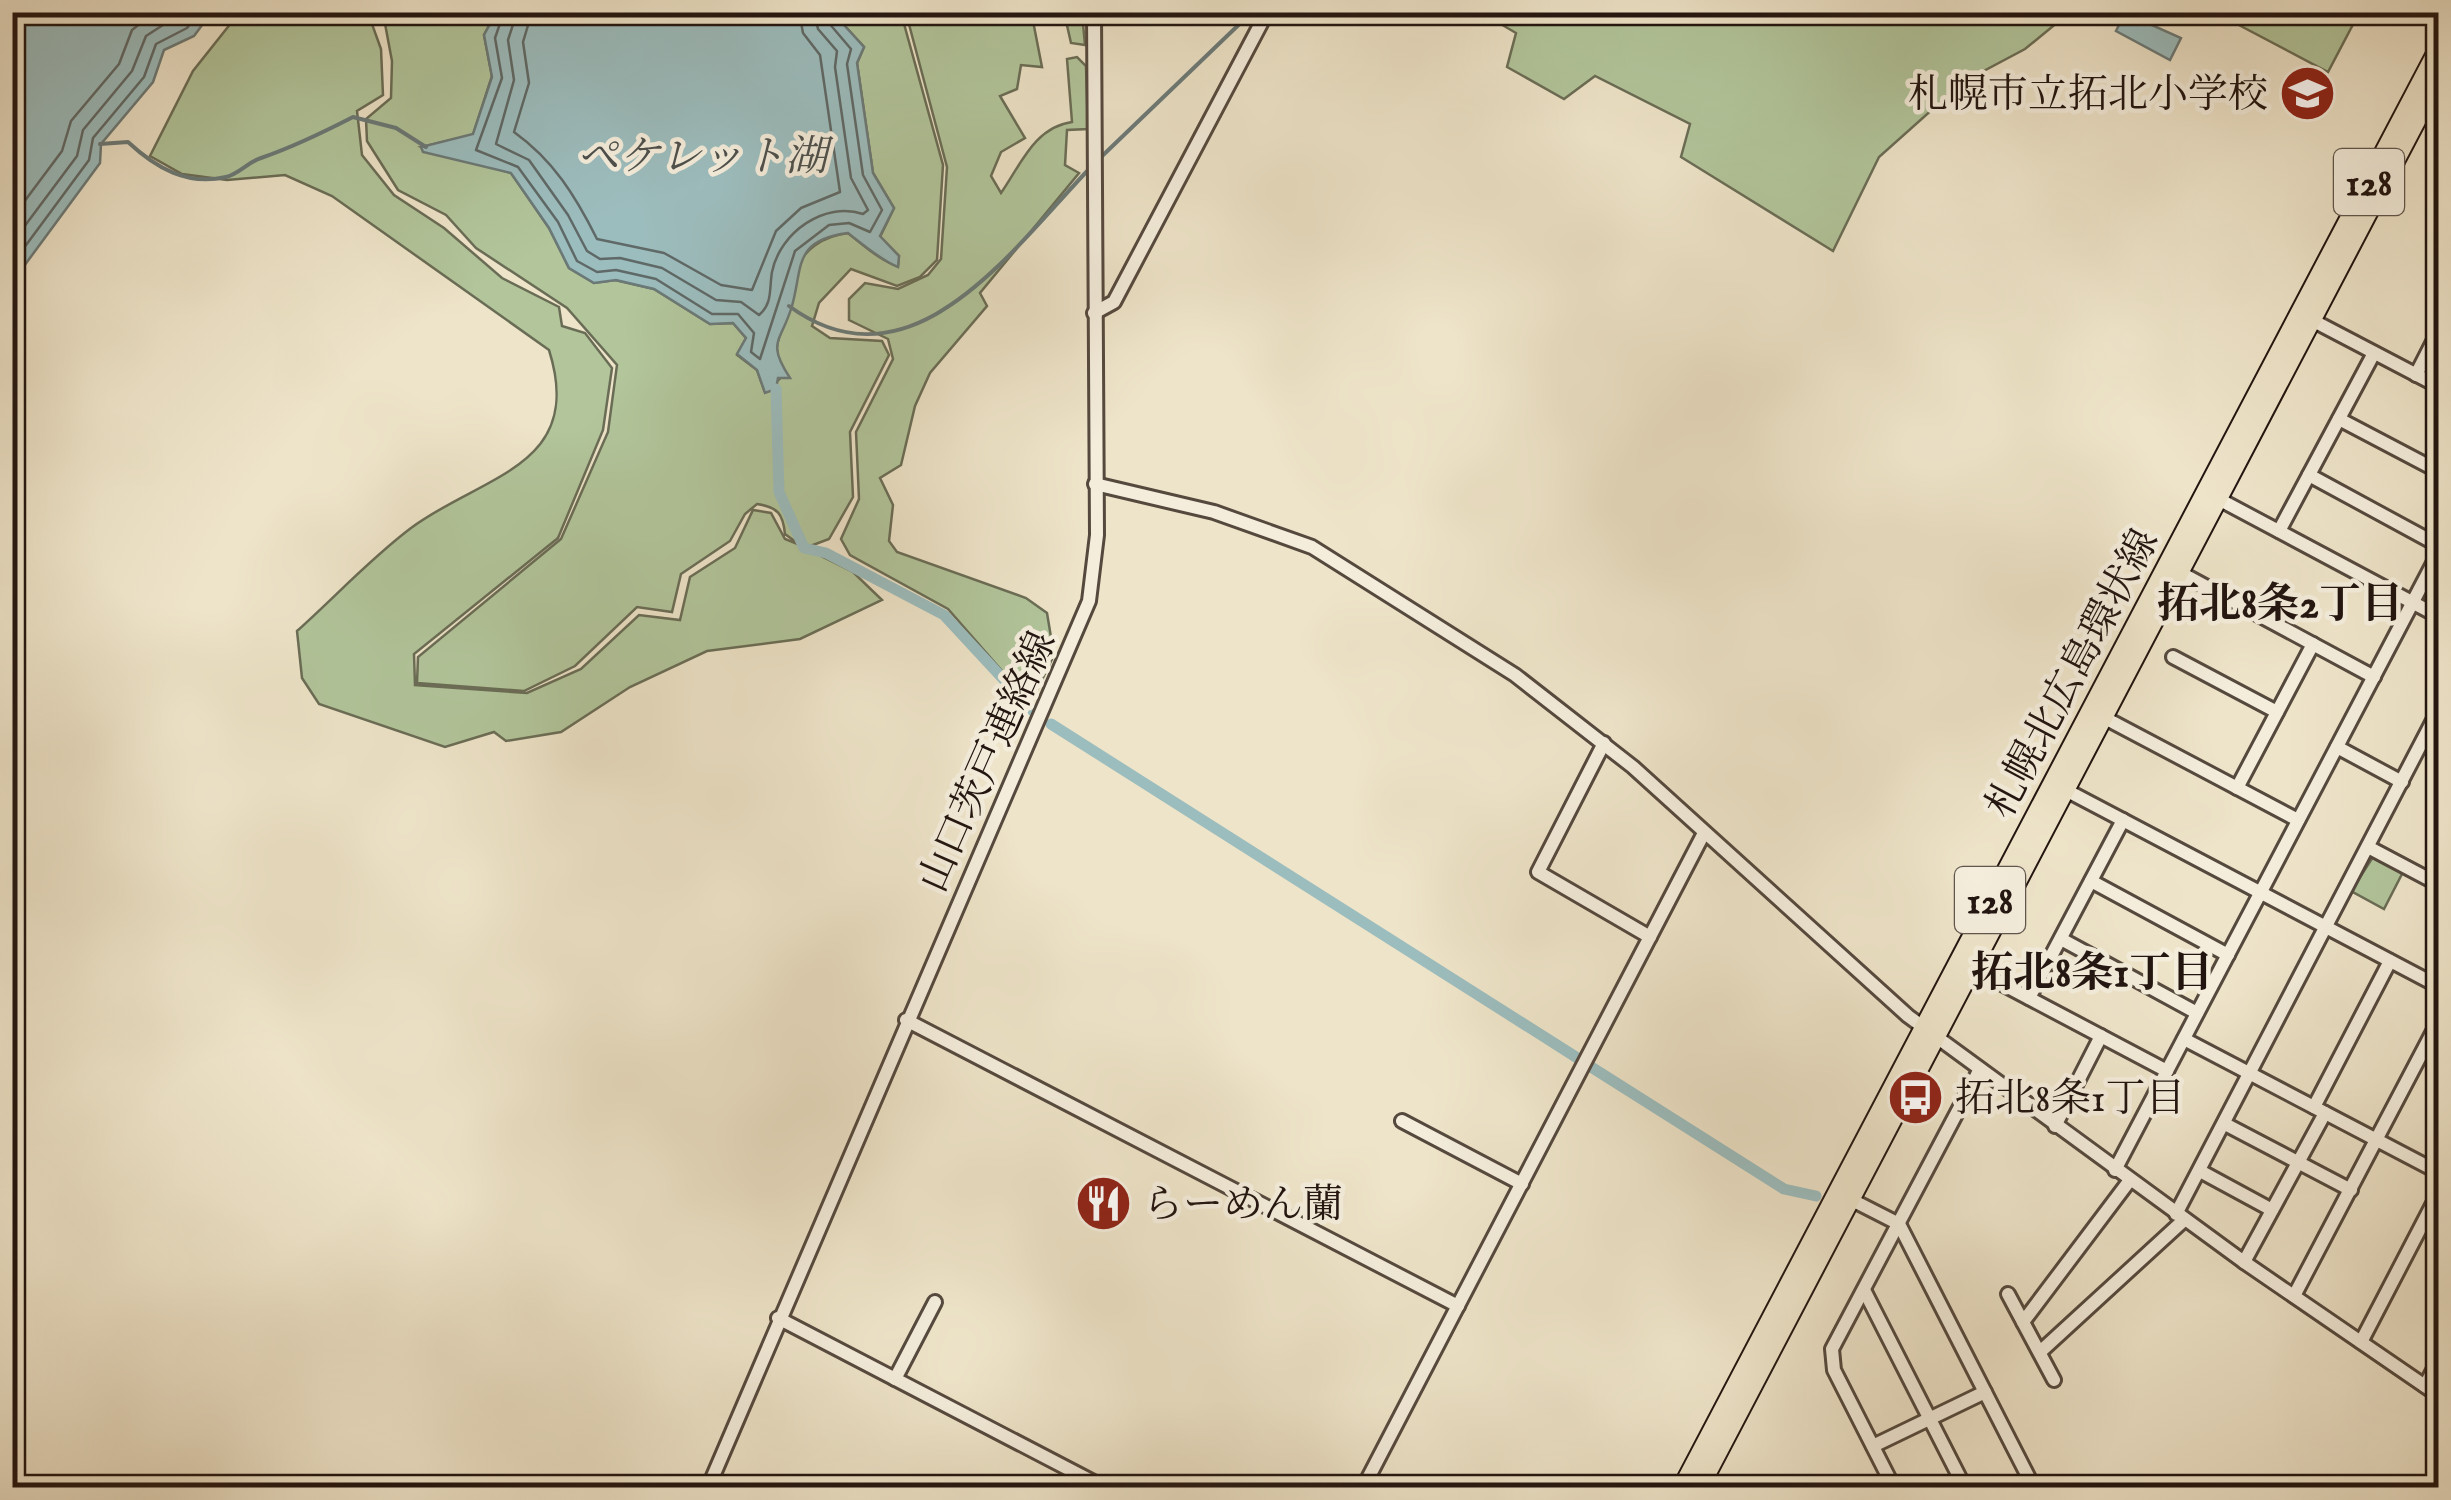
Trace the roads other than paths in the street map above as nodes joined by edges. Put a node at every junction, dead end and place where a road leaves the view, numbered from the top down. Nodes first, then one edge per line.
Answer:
1 (1094, 12) edge
2 (1268, 12) edge
3 (2438, 50) edge
4 (2438, 79) edge
5 (2434, 100) edge
6 (1094, 313) junction
7 (2306, 317) junction
8 (2438, 332) edge
9 (2374, 353) junction
10 (2416, 375) junction
11 (2438, 386) edge
12 (2339, 418) junction
13 (2438, 471) edge
14 (2310, 475) junction
15 (1096, 484) junction
16 (2212, 495) junction
17 (2279, 531) junction
18 (2438, 544) edge
19 (2438, 554) edge
20 (2180, 572) junction
21 (2413, 602) junction
22 (2438, 616) edge
23 (2313, 644) junction
24 (2172, 657) dead end
25 (2374, 677) junction
26 (2438, 711) edge
27 (2278, 712) junction
28 (2103, 717) junction
29 (1604, 742) junction
30 (2337, 747) junction
31 (2402, 782) junction
32 (2059, 786) junction
33 (2238, 788) junction
34 (2123, 820) junction
35 (2298, 820) junction
36 (1704, 833) junction
37 (2368, 846) junction
38 (2438, 867) edge
39 (2091, 881) junction
40 (2435, 882) edge
41 (2260, 892) junction
42 (2327, 927) junction
43 (1650, 936) junction
44 (2061, 939) junction
45 (2228, 955) junction
46 (2390, 960) junction
47 (1972, 968) junction
48 (2438, 986) edge
49 (2030, 998) junction
50 (2197, 1013) junction
51 (906, 1020) junction
52 (2438, 1022) edge
53 (1930, 1032) junction
54 (2101, 1036) junction
55 (2184, 1039) junction
56 (1980, 1069) junction
57 (2167, 1071) junction
58 (2252, 1074) junction
59 (2320, 1110) junction
60 (1402, 1121) dead end
61 (2225, 1124) junction
62 (2055, 1126) junction
63 (2377, 1140) junction
64 (2298, 1163) junction
65 (2115, 1170) junction
66 (2200, 1171) junction
67 (2438, 1172) edge
68 (2130, 1180) junction
69 (1522, 1184) junction
70 (2350, 1190) junction
71 (2438, 1194) edge
72 (1850, 1199) junction
73 (2272, 1210) junction
74 (2180, 1217) junction
75 (1899, 1224) junction
76 (2244, 1262) junction
77 (1864, 1290) junction
78 (2008, 1294) dead end
79 (2294, 1296) junction
80 (936, 1302) dead end
81 (1458, 1306) junction
82 (778, 1318) junction
83 (2023, 1322) junction
84 (2361, 1342) junction
85 (2040, 1352) junction
86 (2438, 1361) edge
87 (895, 1378) junction
88 (2054, 1380) dead end
89 (2425, 1386) junction
90 (1985, 1392) junction
91 (2438, 1395) edge
92 (1930, 1418) junction
93 (1873, 1446) junction
94 (708, 1488) edge
95 (1105, 1488) edge
96 (1363, 1488) edge
97 (1682, 1488) edge
98 (1699, 1488) edge
99 (1894, 1488) edge
100 (1965, 1488) edge
101 (2034, 1488) edge

1 - 6 street, 山口茨戸連絡線
2 - 6 street
3 - 7 main road, 札幌北広島環状線 / 128
4 - 5 main road, 札幌北広島環状線 / 128
5 - 7 main road, 札幌北広島環状線 / 128
6 - 15 street, 山口茨戸連絡線
7 - 9 street
7 - 16 main road, 札幌北広島環状線 / 128
8 - 10 street
9 - 10 street
9 - 12 street
10 - 11 street
12 - 13 street
12 - 14 street
14 - 17 street
14 - 18 street
15 - 29 street
15 - 51 street, 山口茨戸連絡線
16 - 17 street
16 - 20 main road, 札幌北広島環状線 / 128
16 - 32 main road, 札幌北広島環状線 / 128
17 - 21 street
19 - 21 street
20 - 23 street
20 - 28 main road, 札幌北広島環状線 / 128
21 - 22 street
21 - 25 street
23 - 25 street
23 - 27 street
24 - 27 street
25 - 30 street
26 - 31 street
27 - 33 street
28 - 32 main road, 札幌北広島環状線 / 128
28 - 33 street
29 - 36 street
29 - 43 street
30 - 31 street
30 - 35 street
31 - 37 street
32 - 34 street
32 - 47 main road, 札幌北広島環状線 / 128
32 - 53 main road, 札幌北広島環状線 / 128
33 - 35 street
34 - 39 street
34 - 41 street
35 - 41 street
36 - 43 street
36 - 53 street
37 - 40 street
37 - 42 street
38 - 40 street
39 - 44 street
39 - 45 street
41 - 42 street
41 - 45 street
42 - 46 street
42 - 58 street
43 - 69 street
44 - 49 street
44 - 50 street
45 - 50 street
46 - 48 street
46 - 59 street
47 - 49 street
47 - 53 main road, 札幌北広島環状線 / 128
49 - 54 street
50 - 55 street
51 - 81 street
51 - 82 street, 山口茨戸連絡線
52 - 63 street
53 - 56 street
53 - 72 main road, 札幌北広島環状線 / 128
53 - 97 main road, 札幌北広島環状線 / 128
54 - 57 street
54 - 62 street
55 - 57 street
55 - 58 street
56 - 62 street
56 - 75 street
57 - 65 street
58 - 59 street
58 - 61 street
59 - 63 street
59 - 64 street
60 - 69 street
61 - 64 street
61 - 66 street
62 - 65 street
63 - 67 street
63 - 70 street
64 - 70 street
64 - 73 street
65 - 68 street
66 - 73 street
66 - 74 street
68 - 74 street
68 - 83 street
69 - 81 street
70 - 79 street
71 - 84 street
72 - 75 street
72 - 98 main road, 札幌北広島環状線 / 128
73 - 76 street
74 - 76 street
74 - 85 street
75 - 77 street
75 - 90 street
76 - 79 street
77 - 92 street
77 - 93 street
78 - 83 street
79 - 84 street
80 - 87 street
81 - 96 street
82 - 87 street
82 - 94 street, 山口茨戸連絡線
83 - 85 street
84 - 89 street
85 - 88 street
86 - 89 street
87 - 95 street
89 - 91 street
90 - 92 street
90 - 101 street
92 - 93 street
92 - 100 street
93 - 99 street

